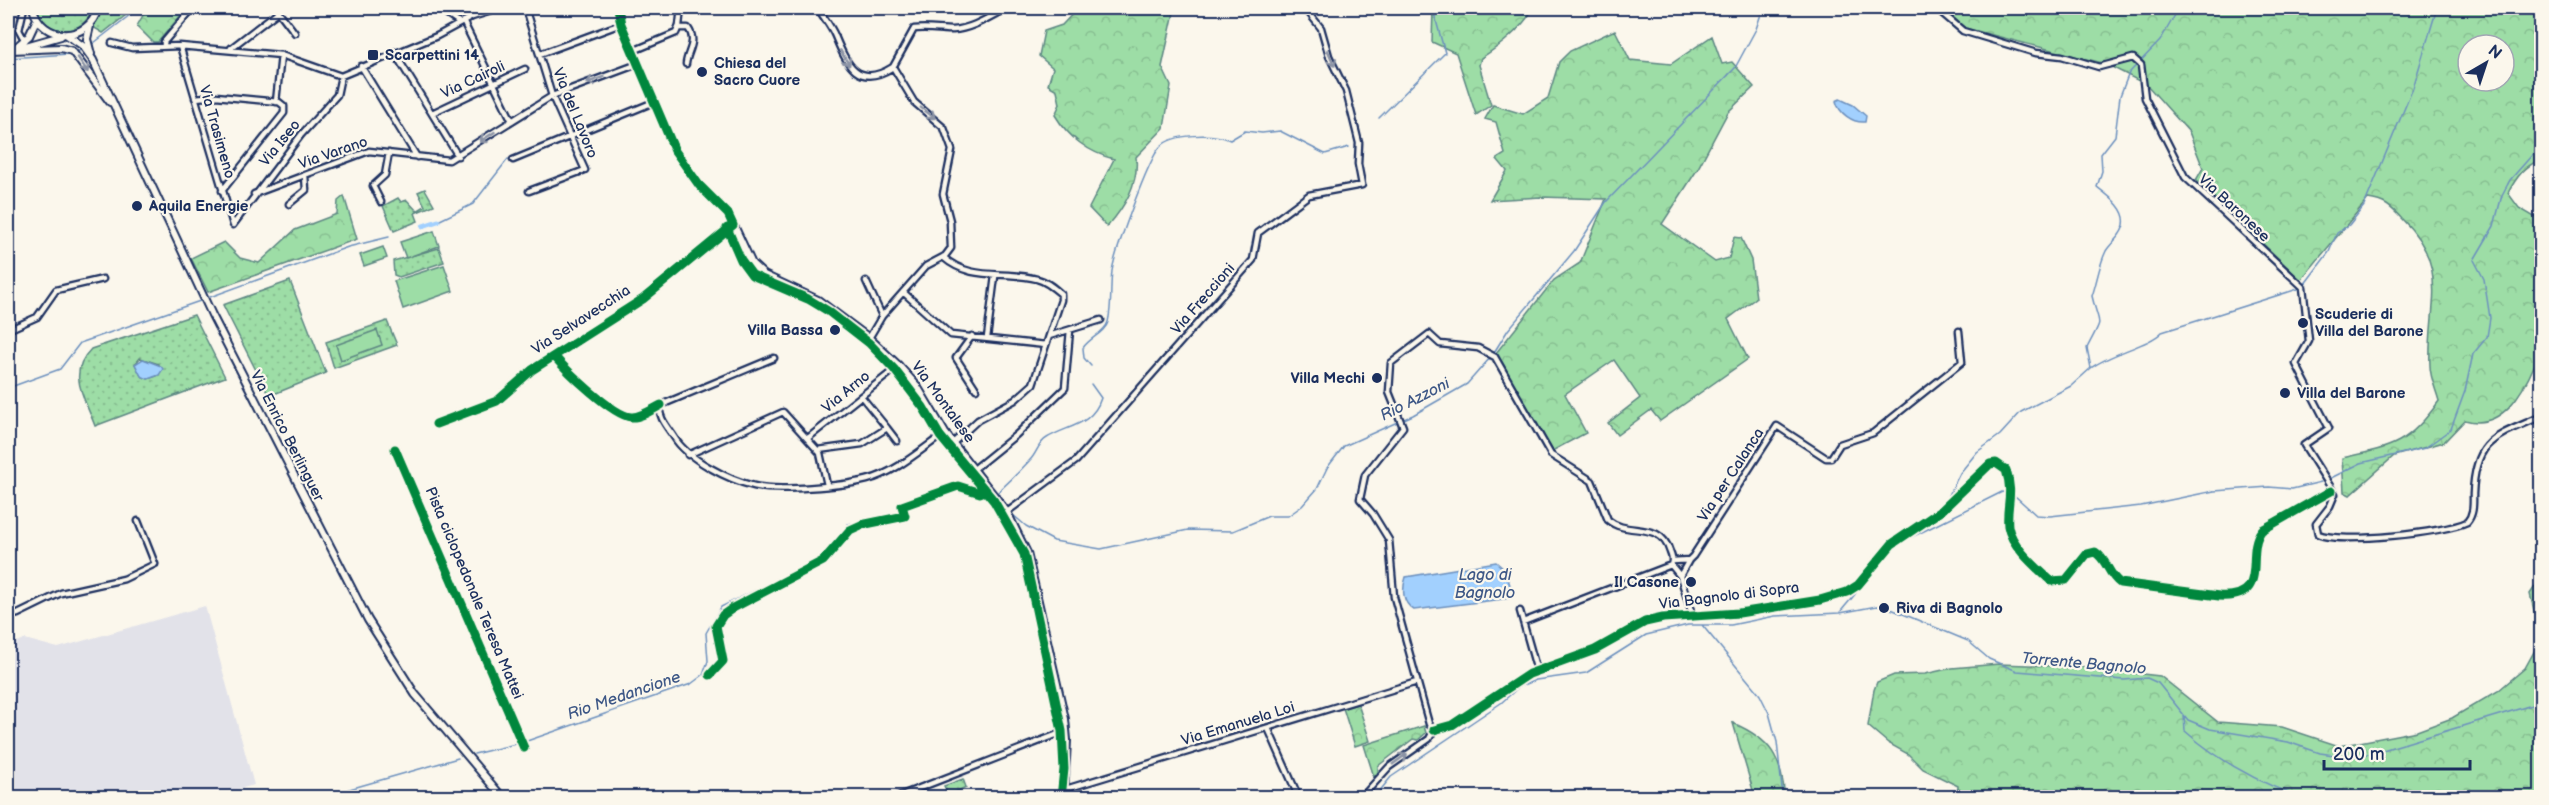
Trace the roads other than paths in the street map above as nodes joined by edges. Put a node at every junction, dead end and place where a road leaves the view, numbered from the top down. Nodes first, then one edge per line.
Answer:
1 (24, 8) edge
2 (33, 8) edge
3 (98, 8) edge
4 (192, 8) edge
5 (437, 8) edge
6 (479, 8) edge
7 (501, 8) edge
8 (525, 8) edge
9 (618, 8) edge
10 (681, 8) edge
11 (818, 8) edge
12 (1007, 8) edge
13 (1305, 8) edge
14 (1936, 8) edge
15 (277, 10) edge
16 (482, 13) junction
17 (37, 19) junction
18 (461, 22) junction
19 (91, 23) junction
20 (621, 24) junction
21 (679, 28) junction
22 (295, 33) dead end
23 (66, 35) junction
24 (25, 41) junction
25 (112, 43) dead end
26 (164, 46) junction
27 (180, 46) junction
28 (231, 48) junction
29 (9, 51) edge
30 (633, 51) junction
31 (393, 52) junction
32 (540, 54) junction
33 (281, 55) junction
34 (93, 60) junction
35 (638, 64) junction
36 (686, 64) dead end
37 (361, 66) junction
38 (893, 67) junction
39 (525, 69) dead end
40 (341, 76) junction
41 (495, 84) junction
42 (552, 96) junction
43 (195, 98) junction
44 (276, 102) junction
45 (654, 102) junction
46 (113, 104) junction
47 (432, 113) junction
48 (513, 121) junction
49 (571, 137) junction
50 (388, 153) junction
51 (458, 156) junction
52 (417, 157) junction
53 (513, 160) dead end
54 (305, 175) junction
55 (222, 191) junction
56 (529, 191) dead end
57 (254, 194) junction
58 (381, 202) dead end
59 (289, 204) dead end
60 (233, 225) joint
61 (943, 257) junction
62 (995, 276) junction
63 (103, 279) dead end
64 (866, 281) dead end
65 (903, 292) junction
66 (882, 316) junction
67 (1101, 320) dead end
68 (8, 330) edge
69 (1070, 330) junction
70 (1959, 331) dead end
71 (972, 336) junction
72 (1049, 336) junction
73 (869, 338) junction
74 (987, 338) junction
75 (1046, 345) junction
76 (774, 358) dead end
77 (899, 366) junction
78 (976, 389) dead end
79 (861, 396) junction
80 (2541, 416) edge
81 (887, 428) junction
82 (945, 433) junction
83 (808, 438) junction
84 (897, 441) dead end
85 (953, 443) junction
86 (818, 450) junction
87 (688, 455) junction
88 (974, 469) junction
89 (827, 485) junction
90 (2331, 492) junction
91 (1007, 512) junction
92 (138, 521) dead end
93 (1689, 560) junction
94 (1672, 563) junction
95 (1680, 576) junction
96 (1520, 610) dead end
97 (8, 616) edge
98 (1693, 617) junction
99 (1523, 622) junction
100 (1537, 670) junction
101 (1418, 682) junction
102 (1268, 728) junction
103 (1434, 730) junction
104 (1066, 731) junction
105 (1065, 789) junction
106 (503, 798) edge
107 (894, 798) edge
108 (1064, 798) edge
109 (1299, 798) edge
110 (1361, 798) edge

1 - 24 street
2 - 17 street
3 - 19 street, Via Enrico Berlinguer
4 - 26 street
5 - 18 street
6 - 16 street
7 - 16 street
8 - 32 street, Via del Lavoro
9 - 20 street, Via Montalese
10 - 21 street
11 -> 38 street
12 - 38 street
13 -> 91 street, Via Freccioni
14 - 90 street, Via Baronese
15 - 22 street
15 - 28 street
16 - 18 street
17 - 23 street, Via Enrico Berlinguer
17 - 24 street
18 - 31 street
18 - 41 street
19 - 23 street
19 - 34 street, Via Enrico Berlinguer
20 - 30 street, Via Montalese
20 - 32 street
21 - 30 street
21 - 36 street
23 - 29 street
23 - 34 street, Via Enrico Berlinguer
24 - 29 street
25 - 26 street
26 - 27 street
27 - 28 street
27 - 43 street, Via Trasimeno
28 - 33 street
29 -> 46 street
30 - 35 street, Via Montalese
31 - 37 street
31 - 47 street
32 - 42 street, Via del Lavoro
33 - 40 street
33 - 44 street
34 - 46 street, Via Enrico Berlinguer
35 -> 42 street
35 - 45 street, Via Montalese
37 - 40 street
37 - 52 street
38 -> 61 street
39 - 41 street, Via Cairoli
40 - 57 street, Via Iseo
41 - 47 street, Via Cairoli
41 - 48 street
42 - 48 street
42 - 49 street, Via del Lavoro
43 - 44 street
43 - 55 street, Via Trasimeno
44 - 55 street
45 - 49 street
45 - 73 street, Via Montalese
46 - 106 street, Via Enrico Berlinguer
47 - 51 street
48 -> 51 street
49 - 53 street
49 - 56 street, Via del Lavoro
50 - 52 street, Via Varano
50 - 54 street, Via Varano
50 - 58 street
51 - 52 street, Via Varano
54 - 57 street, Via Varano
54 - 59 street
55 - 60 street, Via Trasimeno
57 - 60 street, Via Iseo
61 - 62 street
61 - 65 street
62 - 72 street
62 - 74 street
63 - 68 street
64 - 66 street
65 - 66 street
65 - 71 street
66 - 73 street
67 - 69 street
69 - 72 street
69 - 88 street
70 - 93 street, Via per Calanca
71 - 74 street
71 - 78 street
72 - 75 street
73 - 77 street, Via Montalese
74 - 75 street
75 - 85 street
76 - 87 street
77 - 79 street, Via Arno
77 - 82 street, Via Montalese
79 - 81 street
79 - 83 street, Via Arno
80 - 90 street
81 - 84 street
81 - 86 street
82 - 85 street, Via Montalese
82 - 89 street
83 - 86 street
83 - 87 street
85 - 88 street, Via Montalese
86 - 89 street
87 - 89 street
88 - 91 street, Via Montalese
90 - 98 street, Via Bagnolo di Sopra
91 - 104 street, Via Montalese
92 - 97 street
93 - 94 street
93 - 95 street
94 - 95 street
94 - 99 street
94 - 101 street
95 - 98 street
96 - 99 street
98 - 100 street, Via Bagnolo di Sopra
99 - 100 street
100 - 103 street, Via Bagnolo di Sopra
101 - 102 street, Via Emanuela Loi
101 - 103 street
102 - 105 street, Via Emanuela Loi
102 - 109 street
110 -> 103 street, Via Bagnolo di Sopra
104 - 105 street, Via Montalese
104 - 107 street
105 - 108 street, Via Montalese

